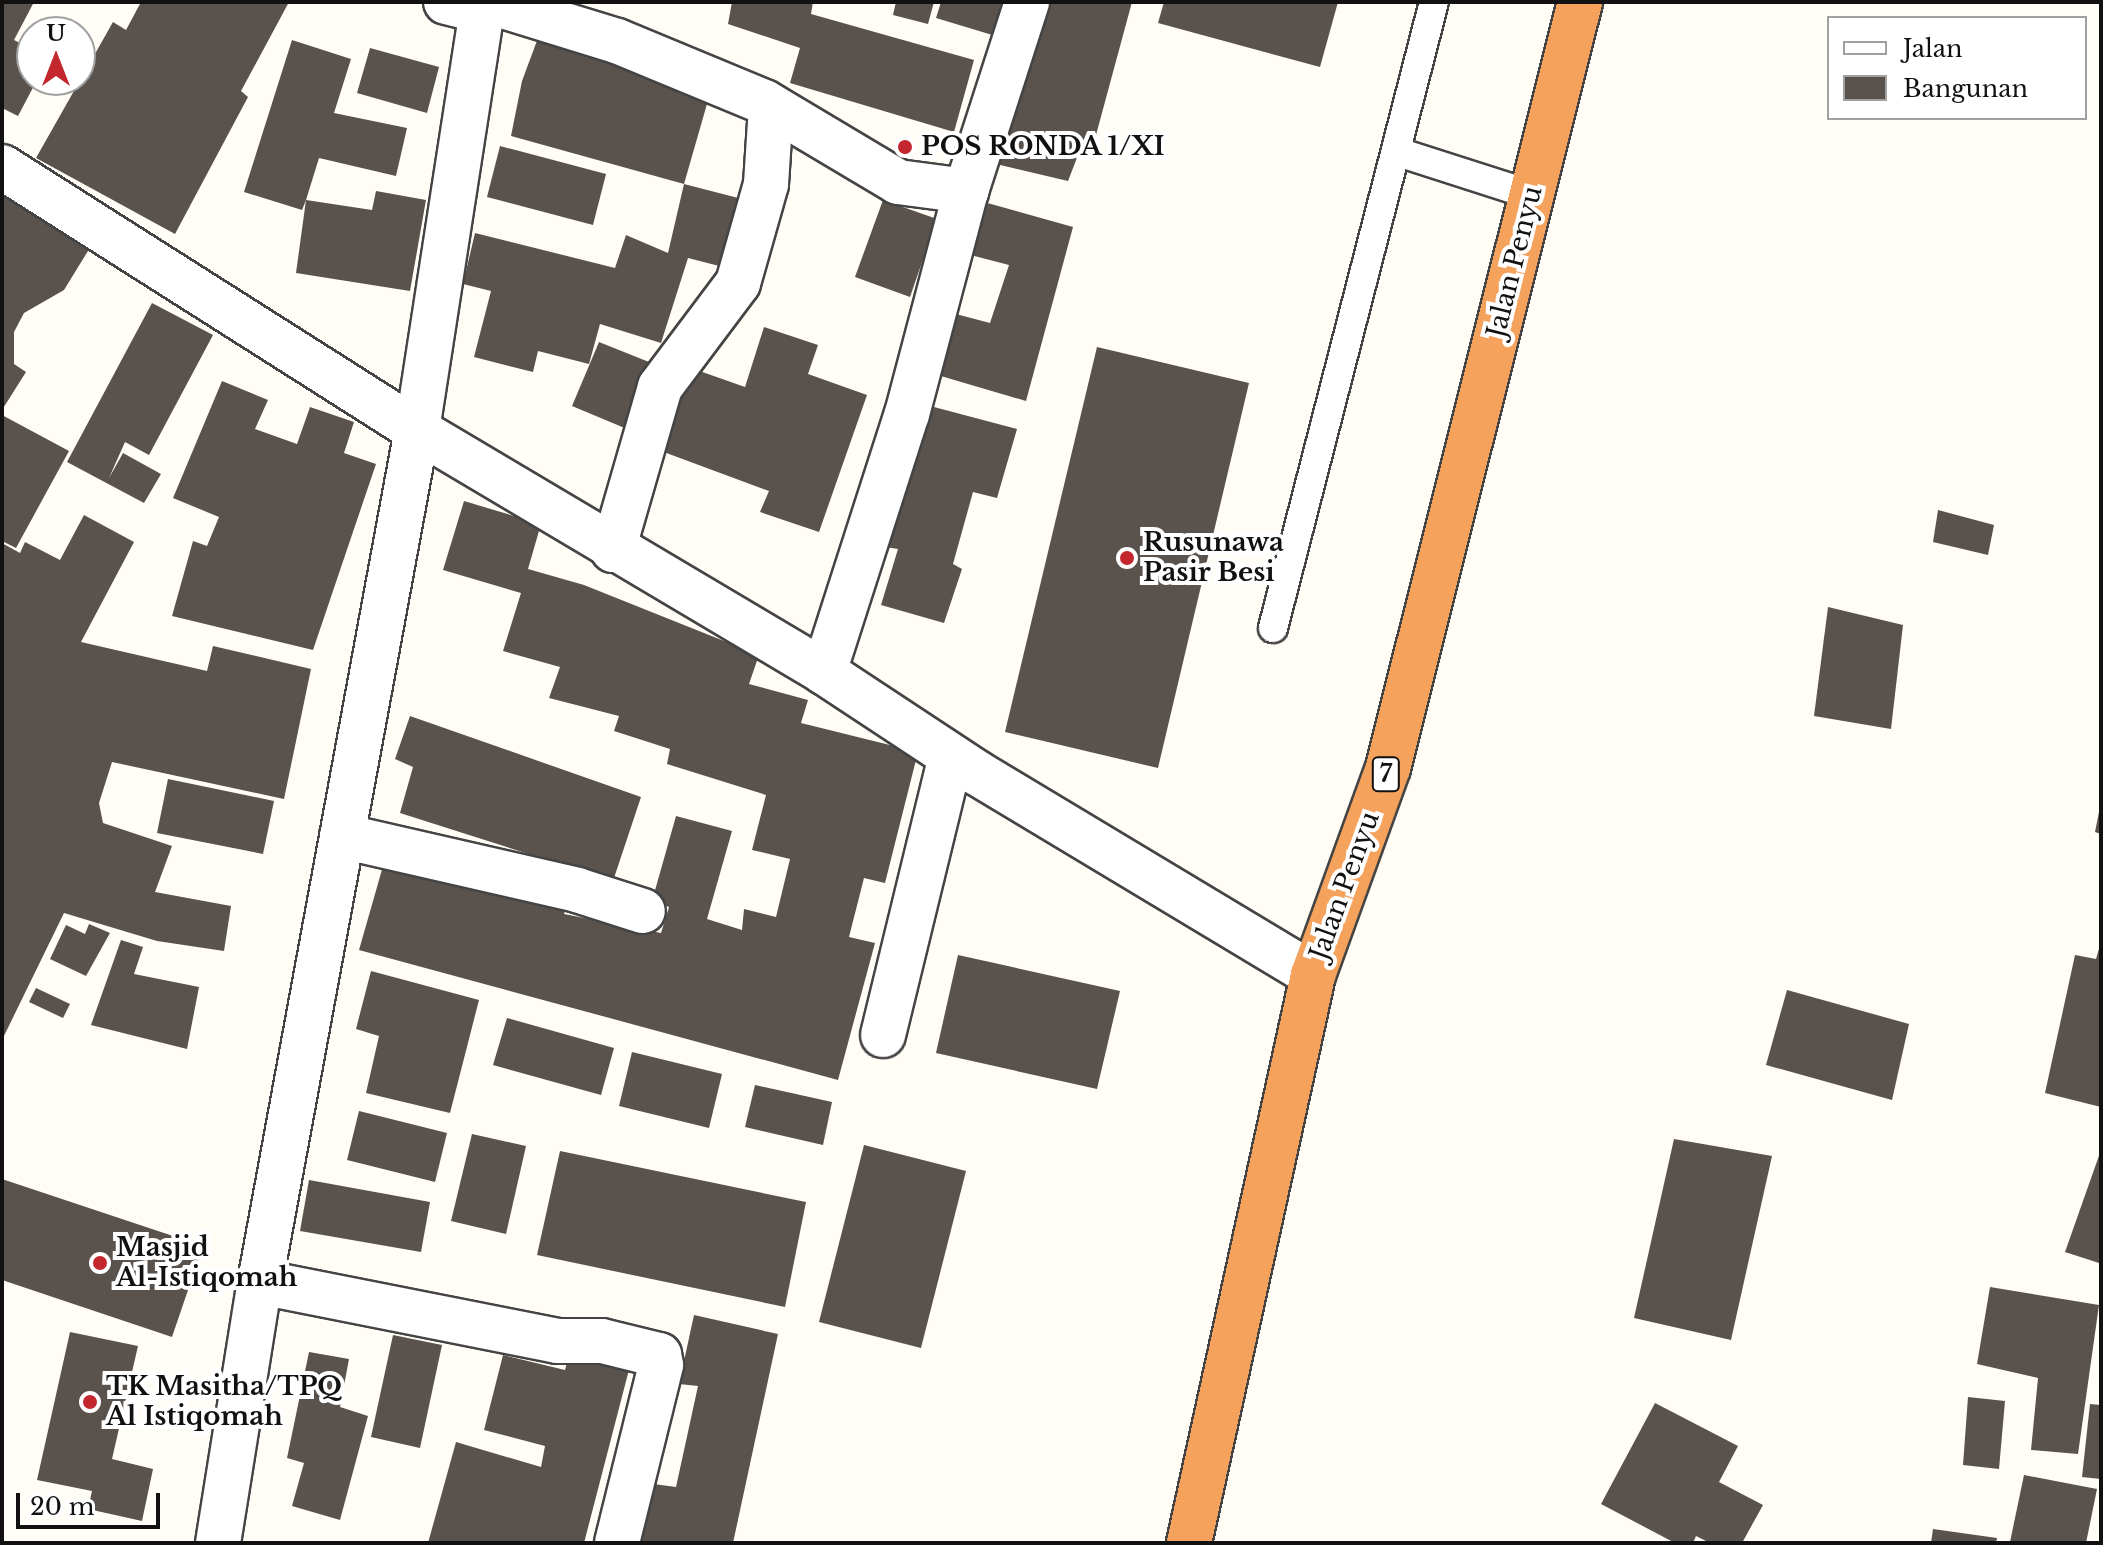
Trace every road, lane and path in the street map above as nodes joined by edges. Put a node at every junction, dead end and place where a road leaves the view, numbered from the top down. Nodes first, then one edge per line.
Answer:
1 (1027, 2) edge
2 (1434, 2) edge
3 (1580, 2) edge
4 (475, 4) edge
5 (771, 106) junction
6 (1398, 152) junction
7 (2, 167) edge
8 (966, 191) junction
9 (1532, 195) junction
10 (417, 430) junction
11 (613, 550) junction
12 (1273, 628) dead end
13 (824, 672) junction
14 (951, 757) junction
15 (342, 836) junction
16 (643, 911) dead end
17 (1313, 975) junction
18 (883, 1035) dead end
19 (260, 1282) junction
20 (218, 1543) edge
21 (617, 1543) edge
22 (1189, 1543) edge

1 - 8 street
2 - 6 lane
3 - 9 highway, Jalan Penyu / 7
4 - 5 street
4 - 10 street
5 - 8 street
5 - 11 street
6 - 9 lane
6 - 12 lane
7 - 10 street
8 - 13 street
9 - 17 highway, Jalan Penyu / 7
10 - 11 street
10 - 15 street
11 - 13 street
13 - 14 street
14 - 17 street
14 - 18 street
15 - 16 street
15 - 19 street
17 - 22 highway, Jalan Penyu / 7
19 - 20 street
19 - 21 street

